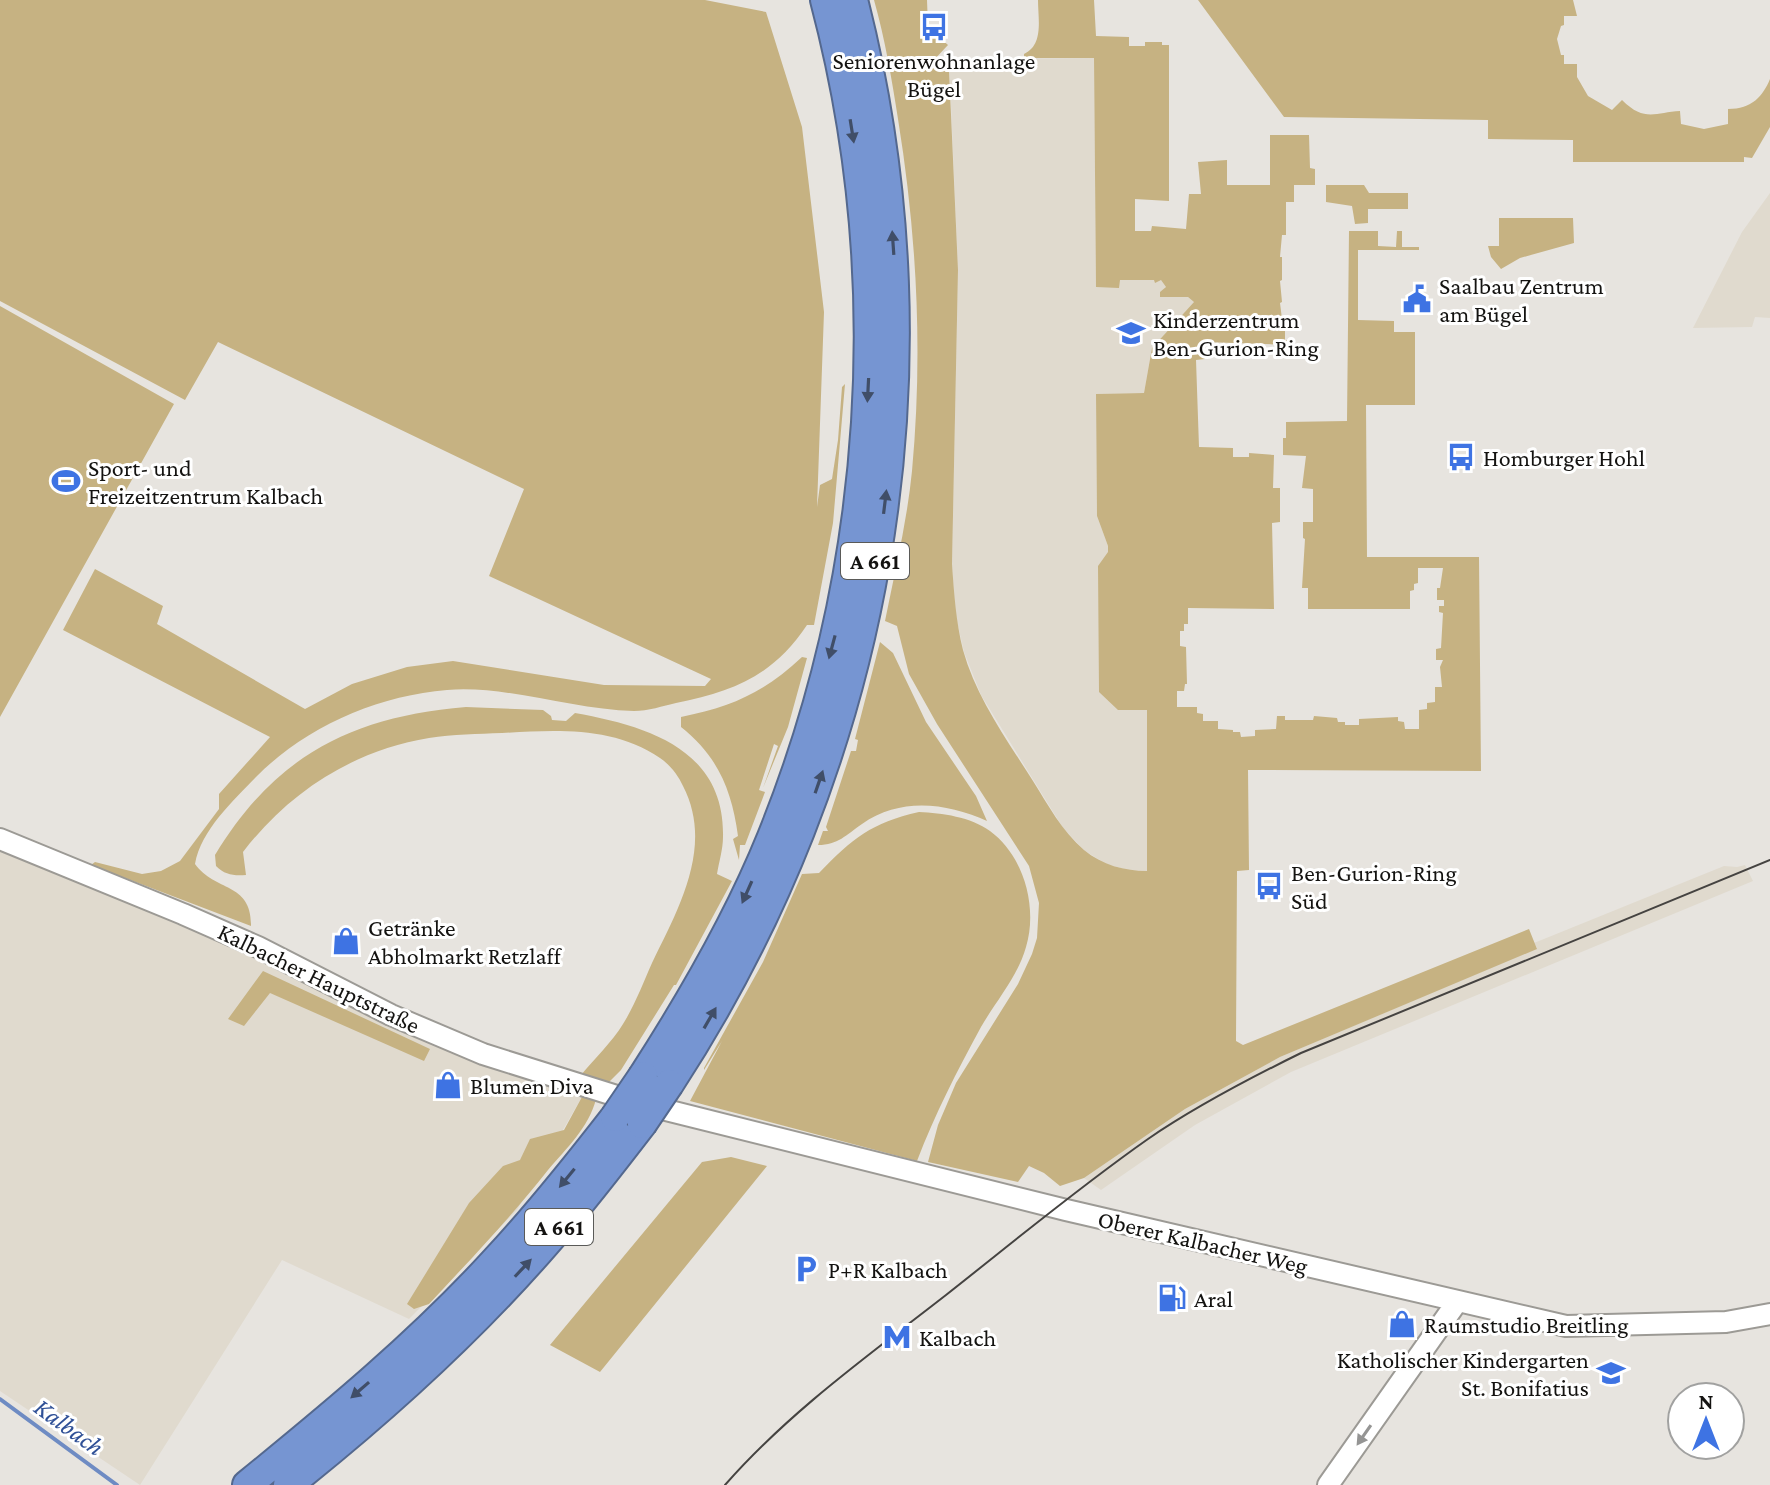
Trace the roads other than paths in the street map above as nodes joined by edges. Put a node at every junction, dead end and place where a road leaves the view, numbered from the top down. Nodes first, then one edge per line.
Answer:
1 (825, 0) edge
2 (853, 0) edge
3 (0, 839) edge
4 (642, 1101) junction
5 (1457, 1302) junction
6 (1770, 1314) edge
7 (430, 1344) junction
8 (247, 1485) edge
9 (288, 1485) edge
10 (1328, 1485) edge

1 -> 4 highway, A 661
4 -> 2 highway, A 661
3 - 4 street, Kalbacher Hauptstraße
4 - 5 street, Oberer Kalbacher Weg
4 - 7 highway, A 661
5 - 6 street, Oberer Kalbacher Weg
5 -> 10 street
7 -> 8 highway, A 661
7 - 9 highway, A 661

